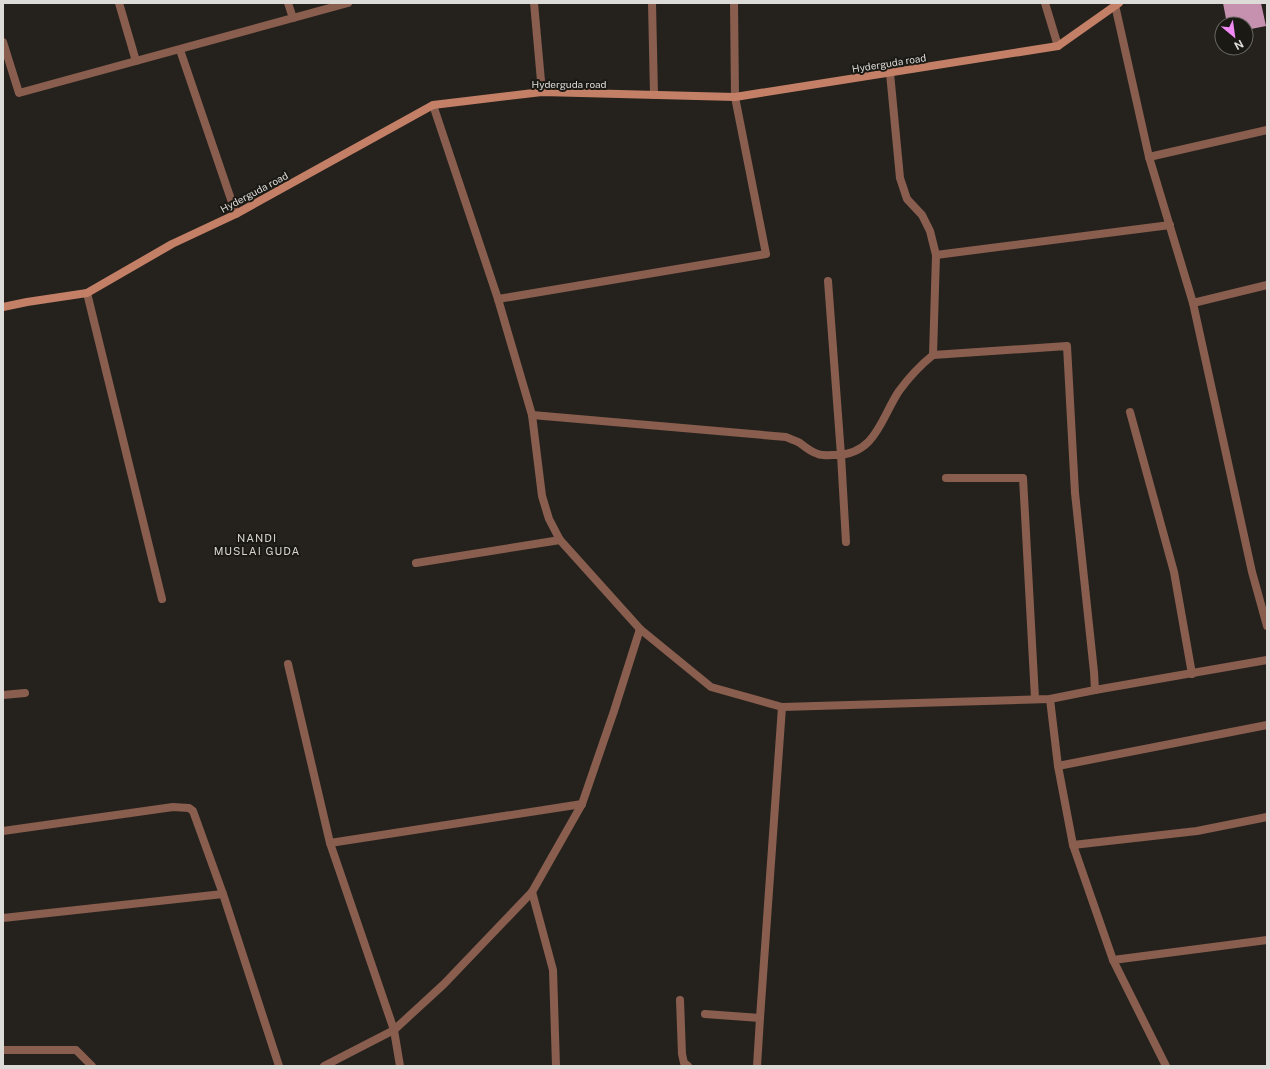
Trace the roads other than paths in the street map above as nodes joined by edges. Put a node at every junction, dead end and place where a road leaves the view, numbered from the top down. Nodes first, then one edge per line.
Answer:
1 (119, 3) edge
2 (288, 3) edge
3 (348, 3) edge
4 (534, 3) edge
5 (652, 3) edge
6 (734, 3) edge
7 (1044, 3) edge
8 (1117, 4) edge
9 (293, 18) junction
10 (3, 42) edge
11 (1058, 46) junction
12 (180, 50) junction
13 (136, 61) junction
14 (890, 73) junction
15 (542, 92) junction
16 (654, 95) junction
17 (736, 97) junction
18 (433, 105) junction
19 (1267, 130) edge
20 (1149, 157) junction
21 (236, 214) junction
22 (1170, 225) junction
23 (936, 255) junction
24 (828, 281) dead end
25 (1267, 284) edge
26 (87, 293) junction
27 (498, 299) junction
28 (1192, 303) junction
29 (3, 307) edge
30 (932, 355) junction
31 (1130, 412) dead end
32 (532, 415) junction
33 (841, 454) junction
34 (946, 478) dead end
35 (560, 540) junction
36 (846, 542) dead end
37 (416, 563) dead end
38 (162, 599) dead end
39 (1267, 626) edge
40 (640, 629) junction
41 (1267, 660) edge
42 (288, 664) dead end
43 (1192, 674) junction
44 (1094, 690) junction
45 (25, 694) dead end
46 (3, 695) edge
47 (1035, 698) junction
48 (1050, 699) junction
49 (782, 707) junction
50 (1267, 725) edge
51 (1058, 766) junction
52 (582, 804) junction
53 (1267, 817) edge
54 (3, 831) edge
55 (330, 843) junction
56 (1073, 845) junction
57 (532, 892) junction
58 (223, 894) junction
59 (3, 918) edge
60 (1267, 940) edge
61 (1112, 960) junction
62 (680, 1000) dead end
63 (705, 1014) dead end
64 (760, 1018) junction
65 (394, 1030) junction
66 (3, 1050) edge
67 (92, 1066) edge
68 (279, 1066) edge
69 (324, 1066) edge
70 (400, 1066) edge
71 (556, 1066) edge
72 (688, 1066) edge
73 (757, 1066) edge
74 (1166, 1066) edge

1 - 13 street
2 - 9 street
3 - 9 street
4 - 15 street
5 - 16 street
6 - 17 street
7 - 11 street
8 - 11 street, Hyderguda road
8 - 20 street
9 - 12 street
10 - 13 street
11 - 14 street, Hyderguda road
12 - 13 street
12 - 21 street
14 - 17 street, Hyderguda road
14 - 23 street
15 - 16 street, Hyderguda road
15 - 18 street, Hyderguda road
16 - 17 street, Hyderguda road
17 - 27 street
18 - 21 street, Hyderguda road
18 - 27 street
19 - 20 street
20 - 22 street
21 - 26 street, Hyderguda road
22 - 23 street
22 - 28 street
23 - 30 street
24 - 33 street
25 - 28 street
26 - 29 street, Hyderguda road
26 - 38 street
27 - 32 street
28 - 39 street
30 - 33 street
30 - 44 street
31 - 43 street
32 - 33 street
32 - 35 street
33 - 36 street
34 - 47 street
35 - 37 street
35 - 40 street
40 - 49 street
40 - 52 street
41 - 43 street
42 - 55 street
43 - 44 street
44 - 48 street
45 - 46 street
47 - 48 street
47 - 49 street
48 - 51 street
49 - 64 street
50 - 51 street
51 - 56 street
52 - 55 street
52 - 57 street
53 - 56 street
54 - 58 street
55 - 65 street
56 - 61 street
57 - 65 street
57 - 71 street
58 - 59 street
58 - 68 street
60 - 61 street
61 - 74 street
62 - 72 street
63 - 64 street
64 - 73 street
65 - 69 street
65 - 70 street
66 - 67 street

